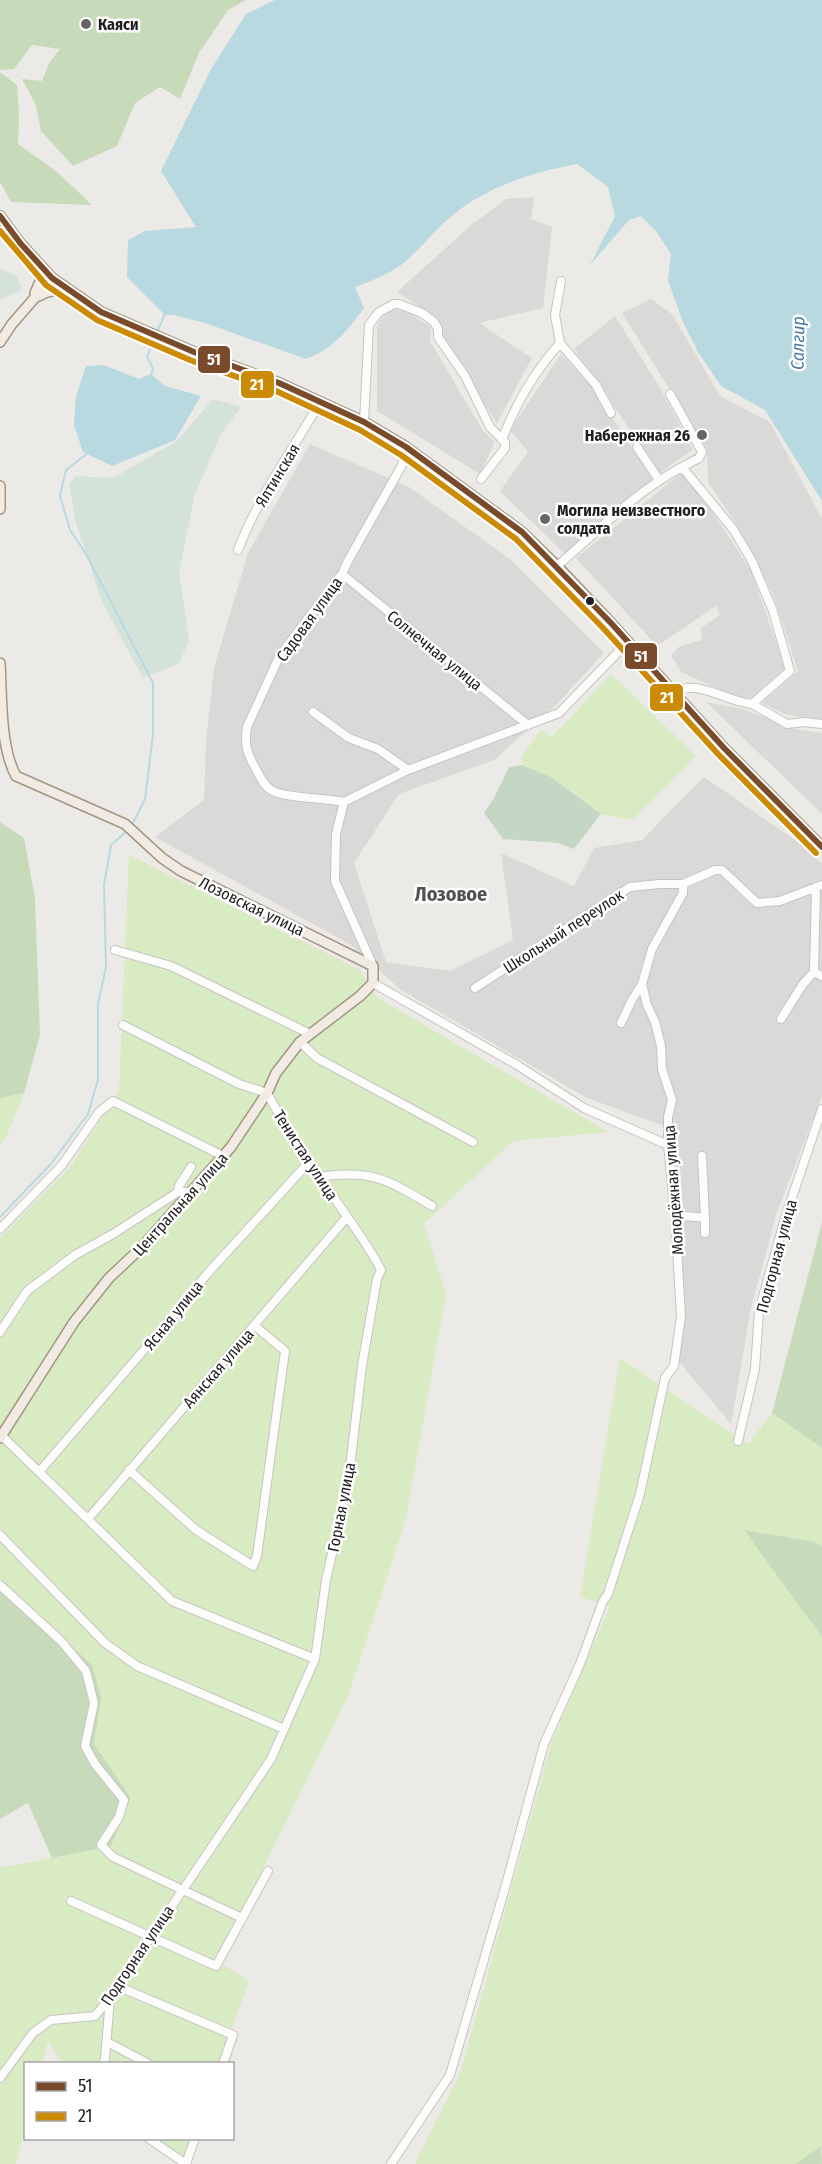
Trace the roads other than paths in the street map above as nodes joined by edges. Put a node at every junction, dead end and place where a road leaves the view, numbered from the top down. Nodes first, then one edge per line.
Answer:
1 (0, 216) edge
2 (34, 259) junction
3 (51, 278) junction
4 (561, 281) dead end
5 (74, 293) junction
6 (30, 303) junction
7 (0, 342) edge
8 (560, 343) junction
9 (670, 394) dead end
10 (321, 402) junction
11 (611, 413) dead end
12 (364, 422) junction
13 (502, 440) junction
14 (406, 447) junction
15 (637, 447) dead end
16 (682, 467) junction
17 (481, 479) dead end
18 (659, 480) junction
19 (0, 486) edge
20 (0, 509) edge
21 (238, 550) dead end
22 (557, 566) junction
23 (342, 574) junction
24 (628, 642) junction
25 (0, 663) edge
26 (674, 693) junction
27 (752, 704) junction
28 (313, 712) dead end
29 (822, 724) edge
30 (528, 725) junction
31 (408, 770) junction
32 (344, 802) junction
33 (822, 847) edge
34 (683, 884) junction
35 (819, 886) edge
36 (115, 950) dead end
37 (373, 966) junction
38 (814, 972) junction
39 (822, 976) edge
40 (373, 983) junction
41 (642, 984) junction
42 (476, 988) dead end
43 (781, 1019) dead end
44 (621, 1023) dead end
45 (123, 1025) dead end
46 (310, 1034) junction
47 (300, 1042) junction
48 (267, 1093) junction
49 (822, 1109) edge
50 (473, 1142) dead end
51 (668, 1145) junction
52 (223, 1156) junction
53 (702, 1156) dead end
54 (309, 1162) junction
55 (191, 1167) dead end
56 (319, 1177) junction
57 (178, 1192) junction
58 (191, 1192) junction
59 (432, 1206) dead end
60 (675, 1215) junction
61 (347, 1217) junction
62 (705, 1218) junction
63 (0, 1229) edge
64 (705, 1233) dead end
65 (255, 1326) junction
66 (0, 1332) edge
67 (1, 1436) edge
68 (738, 1441) dead end
69 (129, 1470) junction
70 (39, 1472) junction
71 (88, 1519) junction
72 (0, 1535) edge
73 (0, 1585) edge
74 (315, 1659) junction
75 (284, 1730) junction
76 (248, 1792) joint
77 (268, 1870) dead end
78 (181, 1890) junction
79 (71, 1901) dead end
80 (242, 1918) junction
81 (150, 1937) junction
82 (117, 1986) junction
83 (110, 1998) junction
84 (107, 2042) junction
85 (104, 2062) edge
86 (145, 2062) edge
87 (224, 2062) edge
88 (0, 2078) edge
89 (150, 2140) edge
90 (195, 2140) edge
91 (391, 2164) edge

1 - 2 main road
2 - 3 main road
2 - 6 main road
3 - 5 main road
3 - 6 main road
4 - 8 street
5 - 6 main road
5 - 10 main road
6 - 7 main road
8 - 11 street
8 - 13 street
9 - 16 street
10 - 12 main road
10 - 21 street, Ялтинская
12 - 13 street
12 - 14 main road
13 - 17 street
14 - 22 main road
14 - 23 street, Садовая улица
15 - 18 street
16 - 18 street
16 - 27 street
18 - 22 street
19 - 20 main road
22 - 24 main road
23 - 30 street, Солнечная улица
23 - 32 street, Садовая улица
24 - 26 main road
24 - 30 street
25 - 37 main road, Лозовская улица
26 - 27 street
26 - 33 main road
27 - 29 street
28 - 31 street
30 - 31 street
31 - 32 street
32 - 37 street
34 - 35 street, Школьный переулок
34 - 41 street
34 - 42 street, Школьный переулок
35 - 38 street
36 - 46 street
37 - 40 main road
38 - 39 street
38 - 43 street
40 - 46 main road, Центральная улица
40 - 51 street
41 - 44 street
41 - 51 street, Молодёжная улица
45 - 48 street
46 - 47 main road, Центральная улица
47 - 48 main road, Центральная улица
47 - 50 street
48 - 52 main road, Центральная улица
48 - 54 street, Тенистая улица
49 - 68 street, Подгорная улица
51 - 60 street, Молодёжная улица
52 - 58 main road, Центральная улица
52 - 63 street
53 - 62 street
54 - 56 street, Тенистая улица
54 - 70 street, Ясная улица
55 - 57 street
56 - 59 street
56 - 61 street, Тенистая улица
57 - 58 street
57 - 66 street
58 - 67 main road, Центральная улица
60 - 62 street
60 - 91 street, Молодёжная улица
61 - 65 street, Аянская улица
61 - 74 street, Горная улица
62 - 64 street
65 - 69 street, Аянская улица
65 - 69 street
67 - 70 street
69 - 71 street, Аянская улица
70 - 71 street
71 - 74 street
72 - 75 street
73 - 78 street
74 - 75 street, Горная улица
75 - 76 street, Горная улица
76 - 78 street, Подгорная улица
77 - 80 street
78 - 80 street
78 - 81 street, Подгорная улица
79 - 81 street
80 - 81 street
81 - 82 street, Подгорная улица
82 - 83 street, Подгорная улица
82 - 87 street
83 - 84 street
83 - 88 street, Подгорная улица
84 - 85 street
84 - 86 street
89 - 90 street

